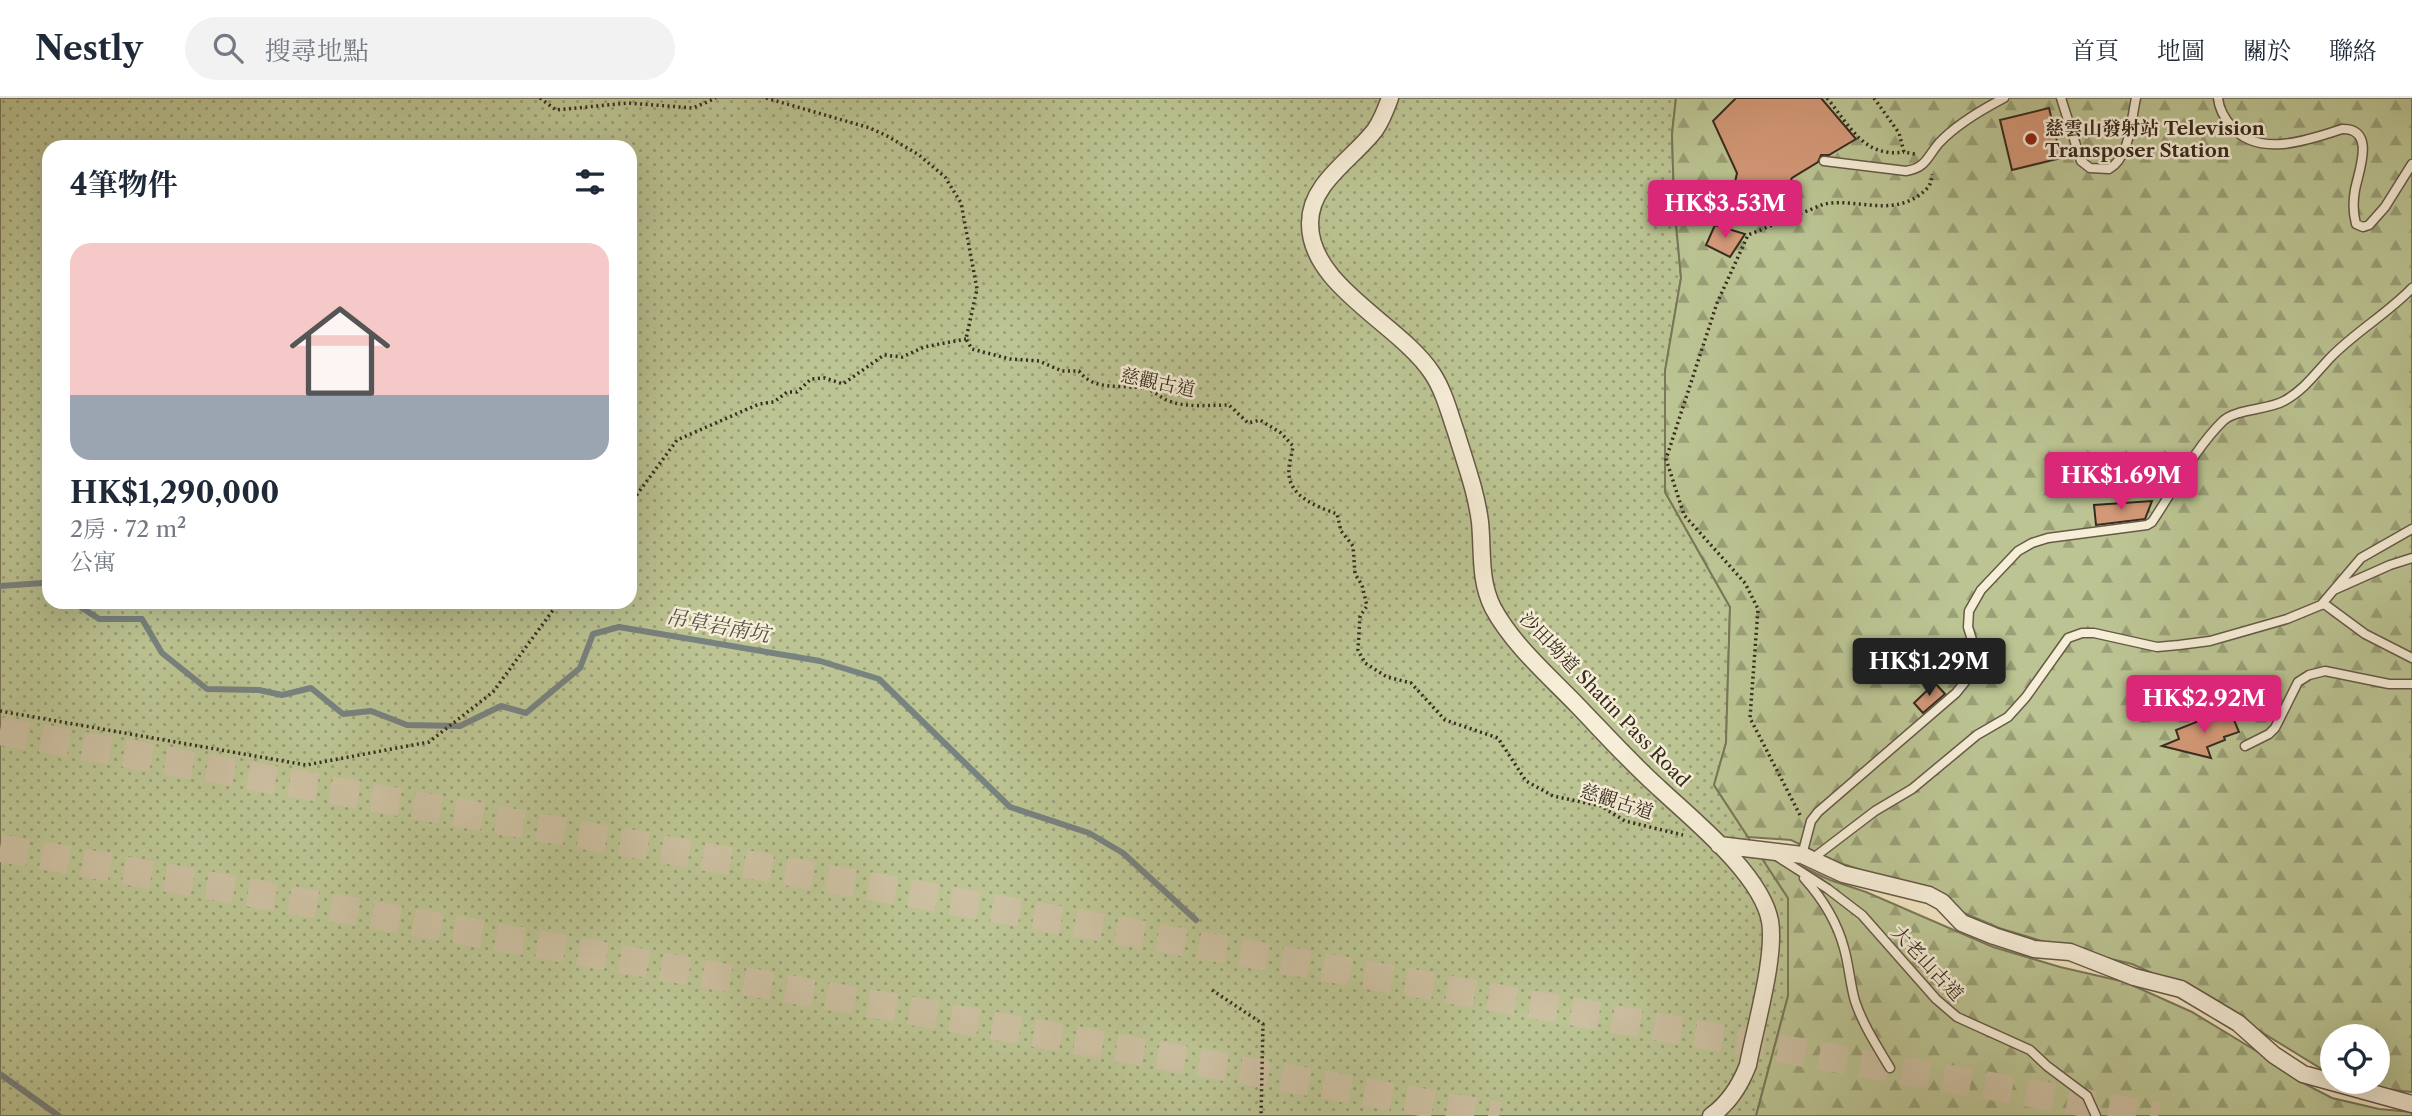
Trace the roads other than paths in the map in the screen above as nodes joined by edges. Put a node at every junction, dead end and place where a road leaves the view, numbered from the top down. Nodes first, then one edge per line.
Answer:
1 (1390, 98) edge
2 (2004, 98) edge
3 (2061, 98) edge
4 (2136, 98) edge
5 (2218, 98) edge
6 (1824, 161) dead end
7 (2412, 164) edge
8 (2412, 288) edge
9 (2412, 530) edge
10 (2412, 558) edge
11 (2333, 590) junction
12 (2323, 603) junction
13 (2412, 657) edge
14 (2412, 684) edge
15 (2245, 746) dead end
16 (1719, 845) junction
17 (1804, 862) junction
18 (1890, 1068) dead end
19 (2412, 1104) edge
20 (1711, 1116) edge
21 (2096, 1116) edge

1 - 16 street, 沙田坳道 Shatin Pass Road
2 - 6 lane
3 - 4 lane
5 - 7 lane
8 - 17 lane
9 - 11 lane
10 - 11 lane
11 - 12 lane
12 - 13 lane
12 - 17 lane
14 - 15 lane
16 - 17 street
16 - 20 street, 沙田坳道 Shatin Pass Road
17 - 18 lane
17 - 19 street
17 - 21 lane, 大老山古道

